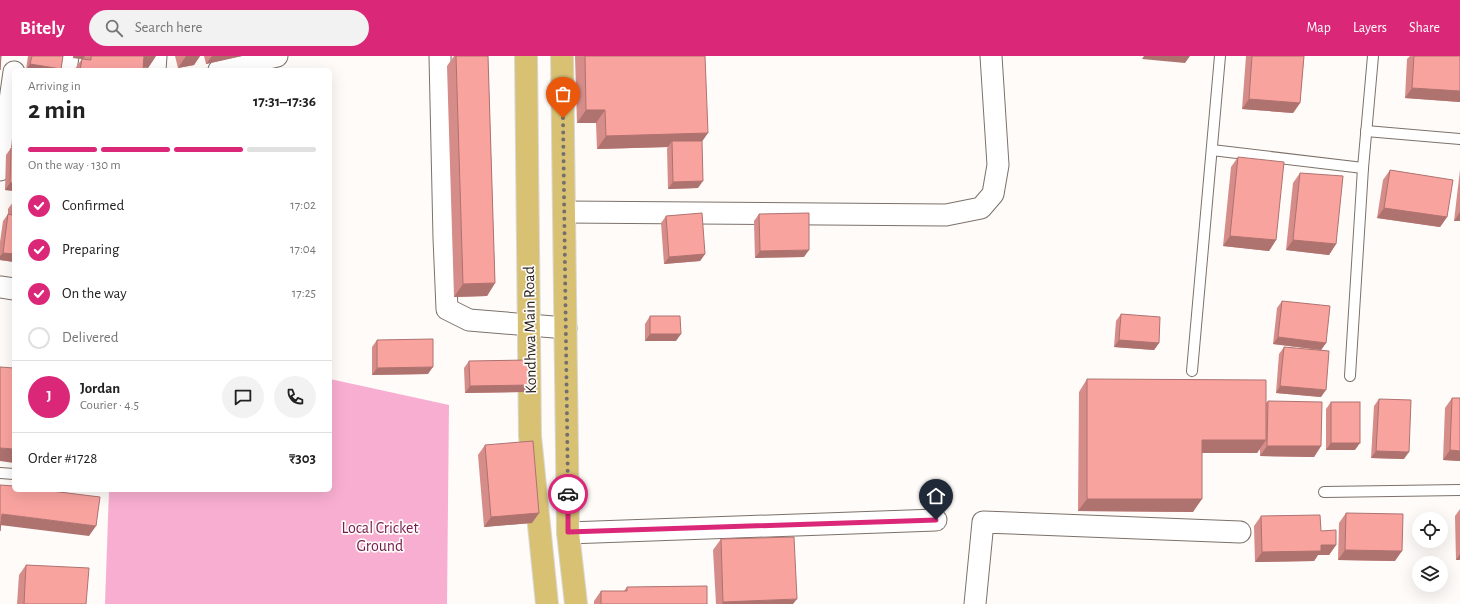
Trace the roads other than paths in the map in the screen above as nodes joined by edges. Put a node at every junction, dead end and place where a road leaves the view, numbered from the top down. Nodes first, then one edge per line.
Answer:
1 (16, 56) edge
2 (68, 56) edge
3 (156, 56) edge
4 (277, 56) edge
5 (440, 56) edge
6 (526, 56) edge
7 (562, 56) edge
8 (991, 56) edge
9 (1220, 56) edge
10 (1373, 56) edge
11 (14, 68) edge
12 (66, 68) edge
13 (156, 68) edge
14 (228, 68) edge
15 (12, 85) edge
16 (1366, 131) junction
17 (1460, 139) edge
18 (1212, 150) junction
19 (1362, 168) junction
20 (0, 170) edge
21 (564, 212) junction
22 (0, 287) edge
23 (12, 289) edge
24 (529, 326) junction
25 (566, 328) junction
26 (1192, 371) dead end
27 (1350, 376) dead end
28 (0, 473) edge
29 (12, 474) edge
30 (1460, 490) edge
31 (1324, 492) dead end
32 (936, 520) dead end
33 (568, 532) junction
34 (1240, 532) dead end
35 (548, 604) edge
36 (576, 604) edge
37 (975, 604) edge

1 - 11 street
2 - 12 street
3 - 13 street
4 - 14 street
5 - 24 street
6 - 24 main road, Kondhwa Main Road
7 - 21 main road
8 - 21 street
9 - 18 lane
10 - 16 lane
15 - 20 street
16 - 17 lane
16 - 19 lane
18 - 19 lane
18 - 26 lane
19 - 27 lane
21 - 25 main road
22 - 23 street
24 - 25 street
24 - 35 main road, Kondhwa Main Road
25 - 33 main road
28 - 29 lane
30 - 31 lane
32 - 33 street
33 - 36 main road
34 - 37 street

